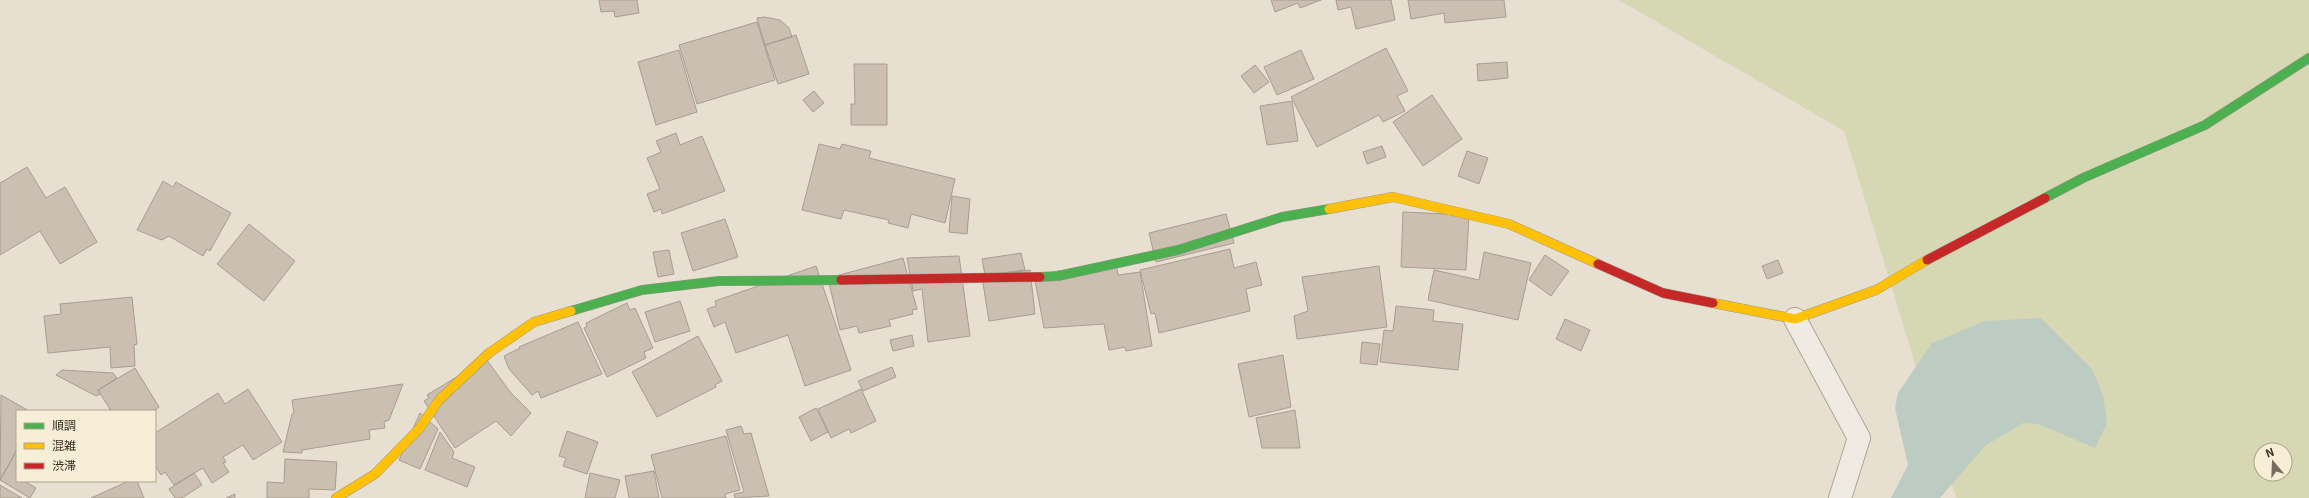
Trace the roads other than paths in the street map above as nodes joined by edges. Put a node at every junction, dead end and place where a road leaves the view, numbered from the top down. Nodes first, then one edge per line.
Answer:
1 (2309, 58) edge
2 (1795, 319) junction
3 (336, 498) edge
4 (1840, 498) edge

1 - 2 street
2 - 3 street
2 - 4 street

